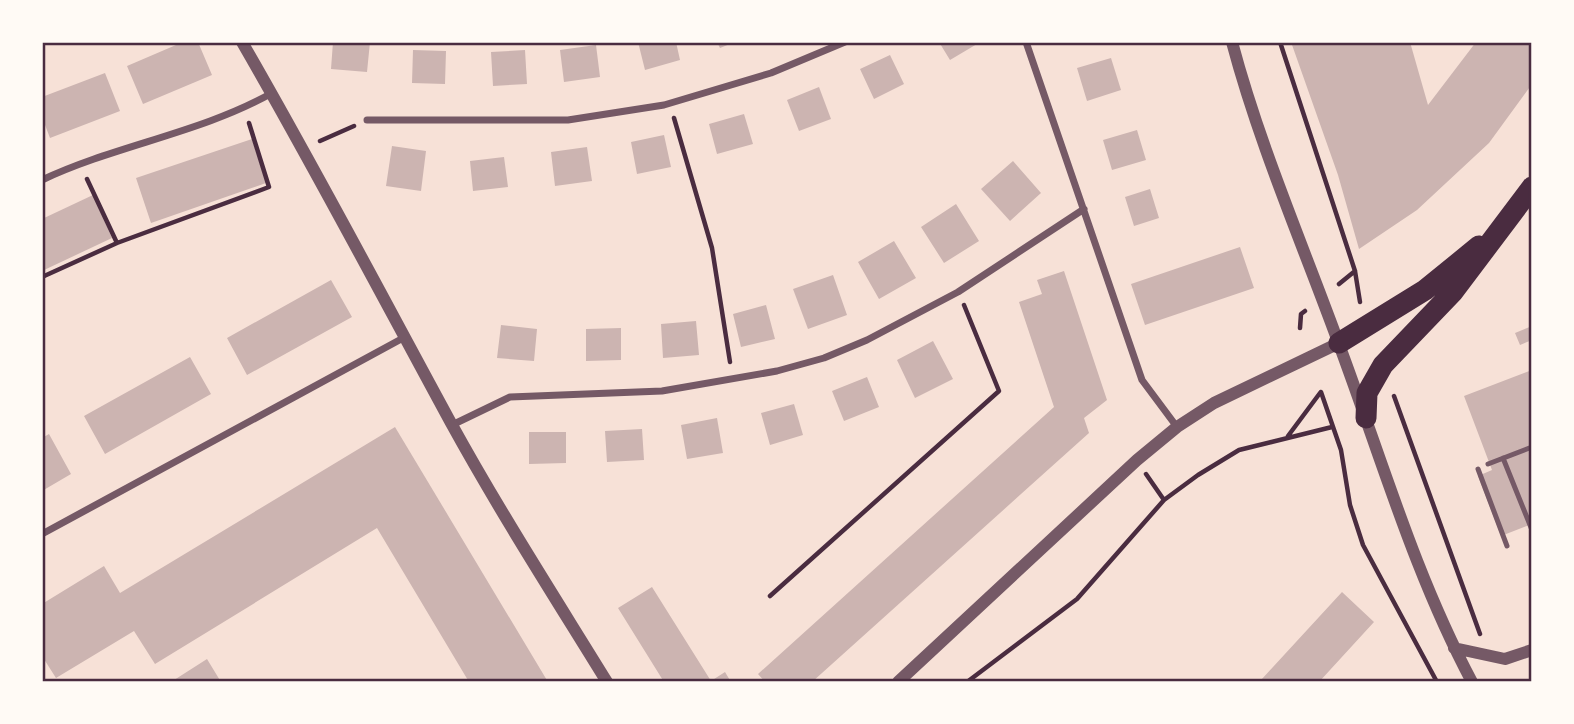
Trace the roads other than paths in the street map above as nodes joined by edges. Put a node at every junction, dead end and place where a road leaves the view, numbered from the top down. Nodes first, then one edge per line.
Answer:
1 (242, 42) edge
2 (845, 42) edge
3 (1026, 42) edge
4 (1232, 42) edge
5 (272, 93) junction
6 (367, 120) road end
7 (42, 180) edge
8 (1532, 187) edge
9 (1084, 209) junction
10 (1502, 227) junction
11 (405, 337) junction
12 (1339, 343) junction
13 (1366, 418) junction
14 (452, 425) junction
15 (1177, 427) junction
16 (1532, 447) edge
17 (1503, 458) junction
18 (1488, 464) dead end
19 (1478, 469) dead end
20 (1532, 530) edge
21 (42, 534) edge
22 (1507, 546) dead end
23 (1454, 648) junction
24 (1532, 650) edge
25 (607, 682) edge
26 (898, 682) edge
27 (1472, 682) edge

1 - 5 street
2 - 6 street
3 - 9 street
4 - 12 street
5 - 7 street
5 - 11 street
8 - 10 highway
9 - 14 street
9 - 15 street
10 - 12 highway
10 - 13 highway
11 - 14 street
11 - 21 street
12 - 13 street
12 - 15 street
13 - 23 street
14 - 25 street
15 - 26 street
16 - 17 lane
17 - 18 lane
17 - 20 lane
19 - 22 lane
23 - 24 street
23 - 27 street

